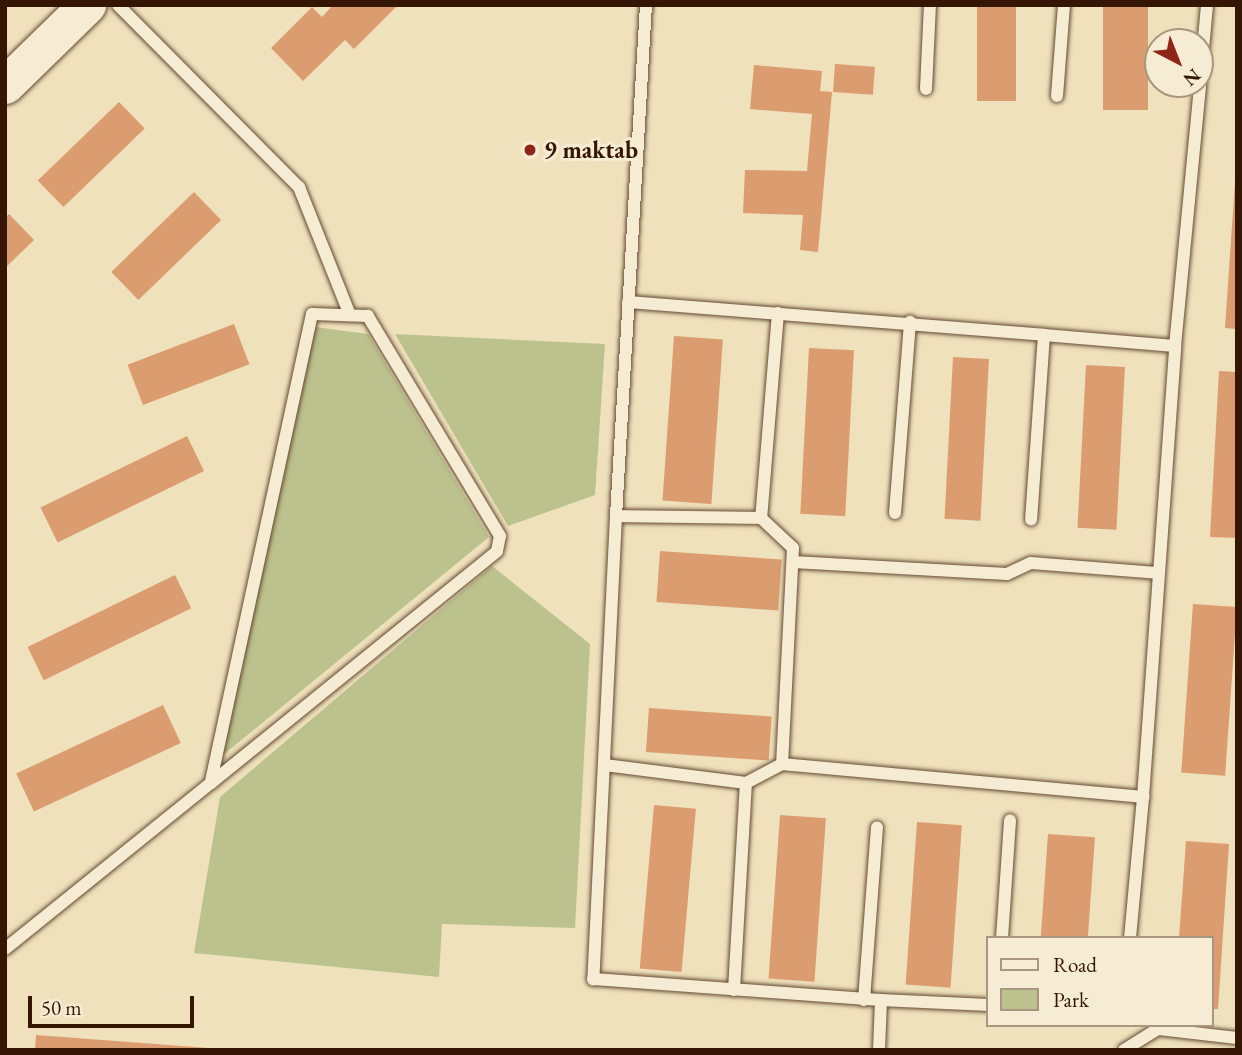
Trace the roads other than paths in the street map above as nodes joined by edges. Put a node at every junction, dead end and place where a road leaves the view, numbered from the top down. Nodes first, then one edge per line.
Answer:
1 (87, 5) edge
2 (118, 5) edge
3 (646, 5) edge
4 (930, 5) edge
5 (1064, 5) edge
6 (1207, 5) edge
7 (1205, 28) edge
8 (5, 85) edge
9 (926, 89) dead end
10 (1057, 96) dead end
11 (1199, 98) edge
12 (628, 302) junction
13 (778, 313) junction
14 (350, 315) junction
15 (910, 322) junction
16 (1044, 335) junction
17 (1175, 346) junction
18 (895, 513) dead end
19 (616, 516) junction
20 (761, 518) junction
21 (1031, 520) dead end
22 (793, 562) junction
23 (1157, 573) junction
24 (782, 764) junction
25 (604, 765) junction
26 (211, 783) junction
27 (746, 783) junction
28 (1143, 797) junction
29 (1010, 820) dead end
30 (877, 827) dead end
31 (1002, 936) edge
32 (1130, 936) edge
33 (5, 949) edge
34 (734, 990) junction
35 (863, 1000) junction
36 (881, 1000) junction
37 (986, 1005) edge
38 (1153, 1027) edge
39 (1237, 1038) edge
40 (879, 1050) edge
41 (1124, 1050) edge

1 - 8 main road
2 - 14 lane
3 - 12 lane
4 - 9 lane
5 - 10 lane
6 - 7 lane
11 - 17 lane
12 - 13 lane
12 - 19 lane
13 - 15 lane
13 - 20 lane
14 - 26 lane
14 - 26 lane
15 - 16 lane
15 - 18 lane
16 - 17 lane
16 - 21 lane
17 - 23 lane
19 - 20 lane
19 - 25 lane
20 - 22 lane
22 - 23 lane
22 - 24 lane
23 - 28 lane
24 - 27 lane
24 - 28 lane
25 - 27 lane
25 - 34 lane
26 - 33 lane
27 - 34 lane
28 - 32 lane
29 - 31 lane
30 - 35 lane
34 - 35 lane
35 - 36 lane
36 - 37 lane
36 - 40 lane
38 - 39 lane
38 - 41 lane

